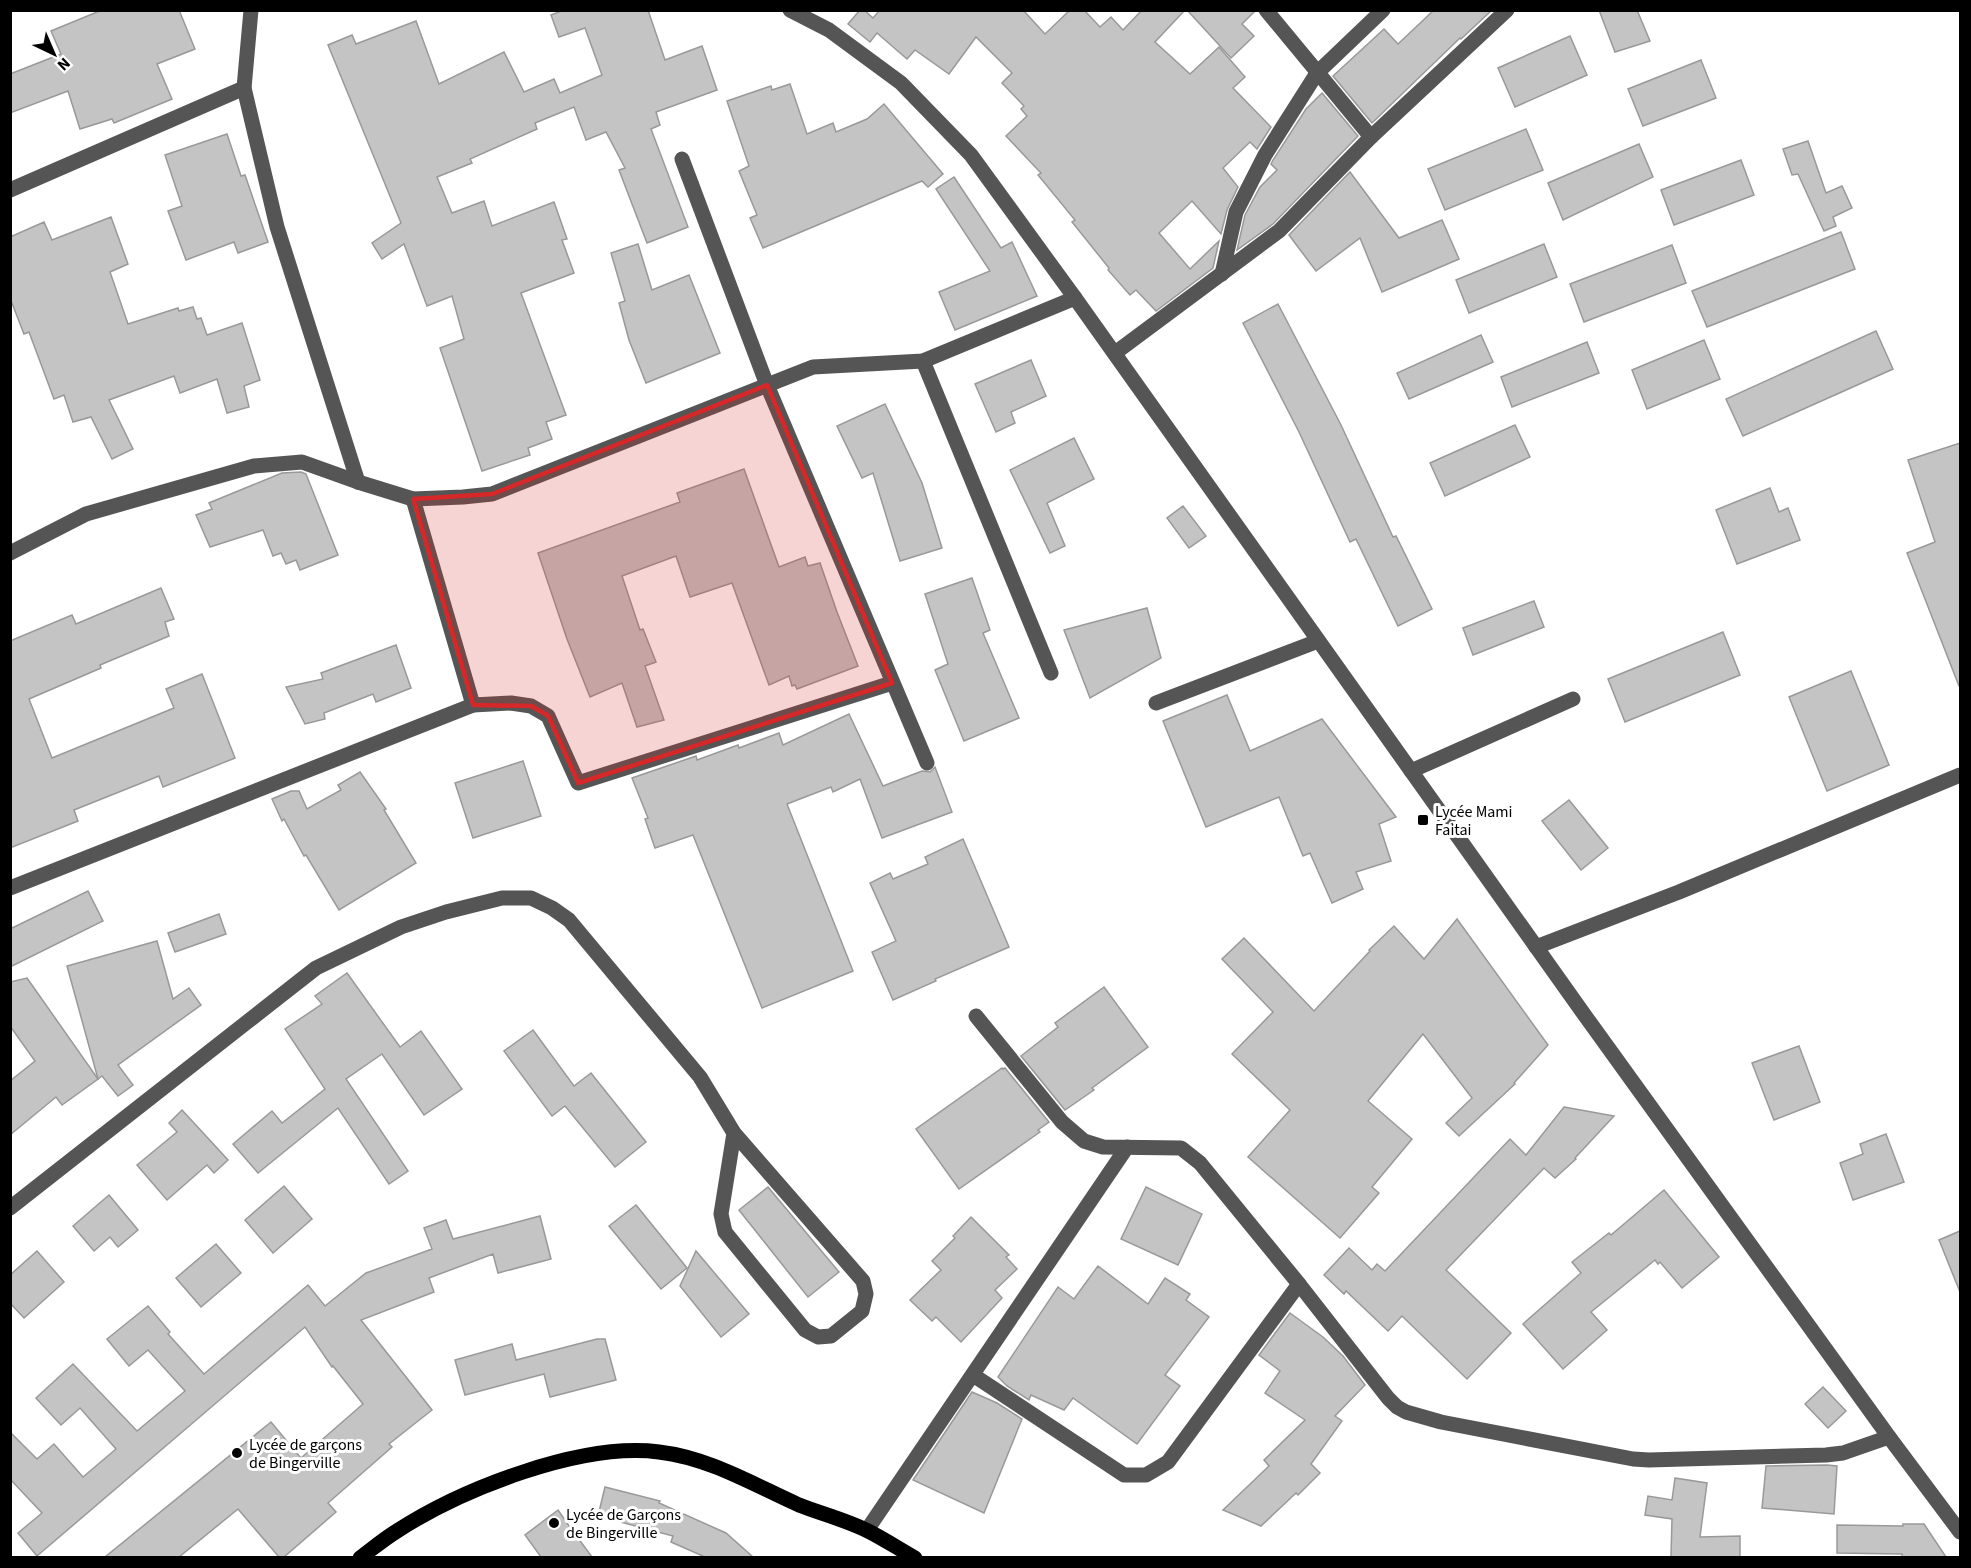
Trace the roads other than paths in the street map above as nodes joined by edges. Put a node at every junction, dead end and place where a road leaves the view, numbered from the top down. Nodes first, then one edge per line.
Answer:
1 (251, 10) edge
2 (790, 10) edge
3 (1266, 10) edge
4 (1383, 10) edge
5 (1507, 10) edge
6 (1317, 73) junction
7 (244, 88) junction
8 (1371, 137) junction
9 (682, 159) dead end
10 (10, 190) edge
11 (1222, 274) junction
12 (1076, 298) junction
13 (1115, 353) junction
14 (923, 361) junction
15 (767, 385) junction
16 (358, 483) junction
17 (413, 500) junction
18 (10, 553) edge
19 (1318, 641) junction
20 (1051, 673) dead end
21 (892, 683) junction
22 (1574, 699) dead end
23 (1156, 703) dead end
24 (473, 705) junction
25 (927, 763) dead end
26 (1411, 771) junction
27 (1960, 775) edge
28 (10, 888) edge
29 (1536, 947) junction
30 (976, 1016) dead end
31 (734, 1132) junction
32 (1127, 1147) junction
33 (10, 1208) edge
34 (1299, 1284) junction
35 (973, 1375) junction
36 (1889, 1437) junction
37 (867, 1530) junction
38 (1960, 1532) edge
39 (360, 1557) edge
40 (915, 1557) edge

1 - 7 street
2 - 12 street
3 - 6 street
4 - 6 street
5 - 8 street
6 - 8 street
6 - 11 street
7 - 10 street
7 - 16 street
8 - 11 street
9 - 15 street
11 - 13 street
12 - 13 street
12 - 14 street
13 - 19 street
14 - 15 street
14 - 20 street
15 - 17 street
15 - 21 street
16 - 17 street
16 - 18 street
17 - 24 street
19 - 23 street
19 - 26 street
21 - 24 street
21 - 25 street
22 - 26 street
24 - 28 street
26 - 29 street
27 - 29 street
29 - 36 street
30 - 32 street
31 - 31 street
31 - 33 street
32 - 34 street
32 - 35 street
34 - 35 street
34 - 36 street
35 - 37 street
36 - 38 street
37 - 39 main road
37 - 40 main road

